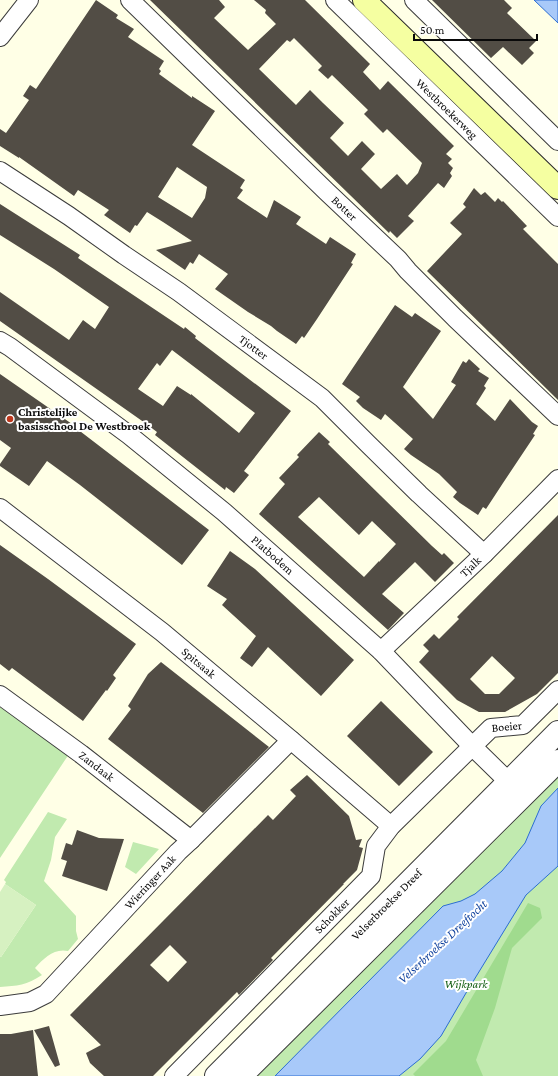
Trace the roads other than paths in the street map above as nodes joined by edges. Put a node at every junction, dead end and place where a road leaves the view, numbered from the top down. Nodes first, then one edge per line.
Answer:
1 (130, 0) edge
2 (335, 0) edge
3 (364, 0) edge
4 (386, 0) edge
5 (414, 0) edge
6 (23, 2) edge
7 (0, 37) edge
8 (558, 141) edge
9 (558, 168) edge
10 (0, 171) edge
11 (558, 188) edge
12 (558, 217) edge
13 (0, 342) edge
14 (558, 416) edge
15 (558, 479) edge
16 (0, 508) edge
17 (484, 554) junction
18 (381, 651) junction
19 (558, 690) edge
20 (0, 695) edge
21 (558, 732) edge
22 (291, 740) junction
23 (473, 747) junction
24 (558, 761) edge
25 (516, 789) junction
26 (391, 826) junction
27 (191, 840) junction
28 (0, 1006) edge
29 (174, 1076) edge
30 (216, 1076) edge
31 (241, 1076) edge

1 - 14 street, Botter
2 - 12 street, Westbroekerweg
3 - 11 main road, Westbroekerweg
4 - 9 main road
5 - 8 street
6 - 7 street
10 - 17 street, Tjotter
13 - 18 street, Platbodem
15 - 17 street, Tjalk
16 - 22 street, Spitsaak
17 - 18 street, Tjalk
18 - 23 street, Platbodem
19 - 23 street, Boeier
20 - 27 street, Zandaak
21 - 25 street, Velserbroekse Dreef
22 - 26 street, Spitsaak
22 - 27 street, Wieringer Aak
23 - 25 street, Platbodem
23 - 26 street, Schokker
24 - 25 street, Velserbroekse Dreef
25 - 30 street, Velserbroekse Dreef
25 - 31 street, Velserbroekse Dreef
26 - 29 street, Schokker
27 - 28 street, Wieringer Aak

